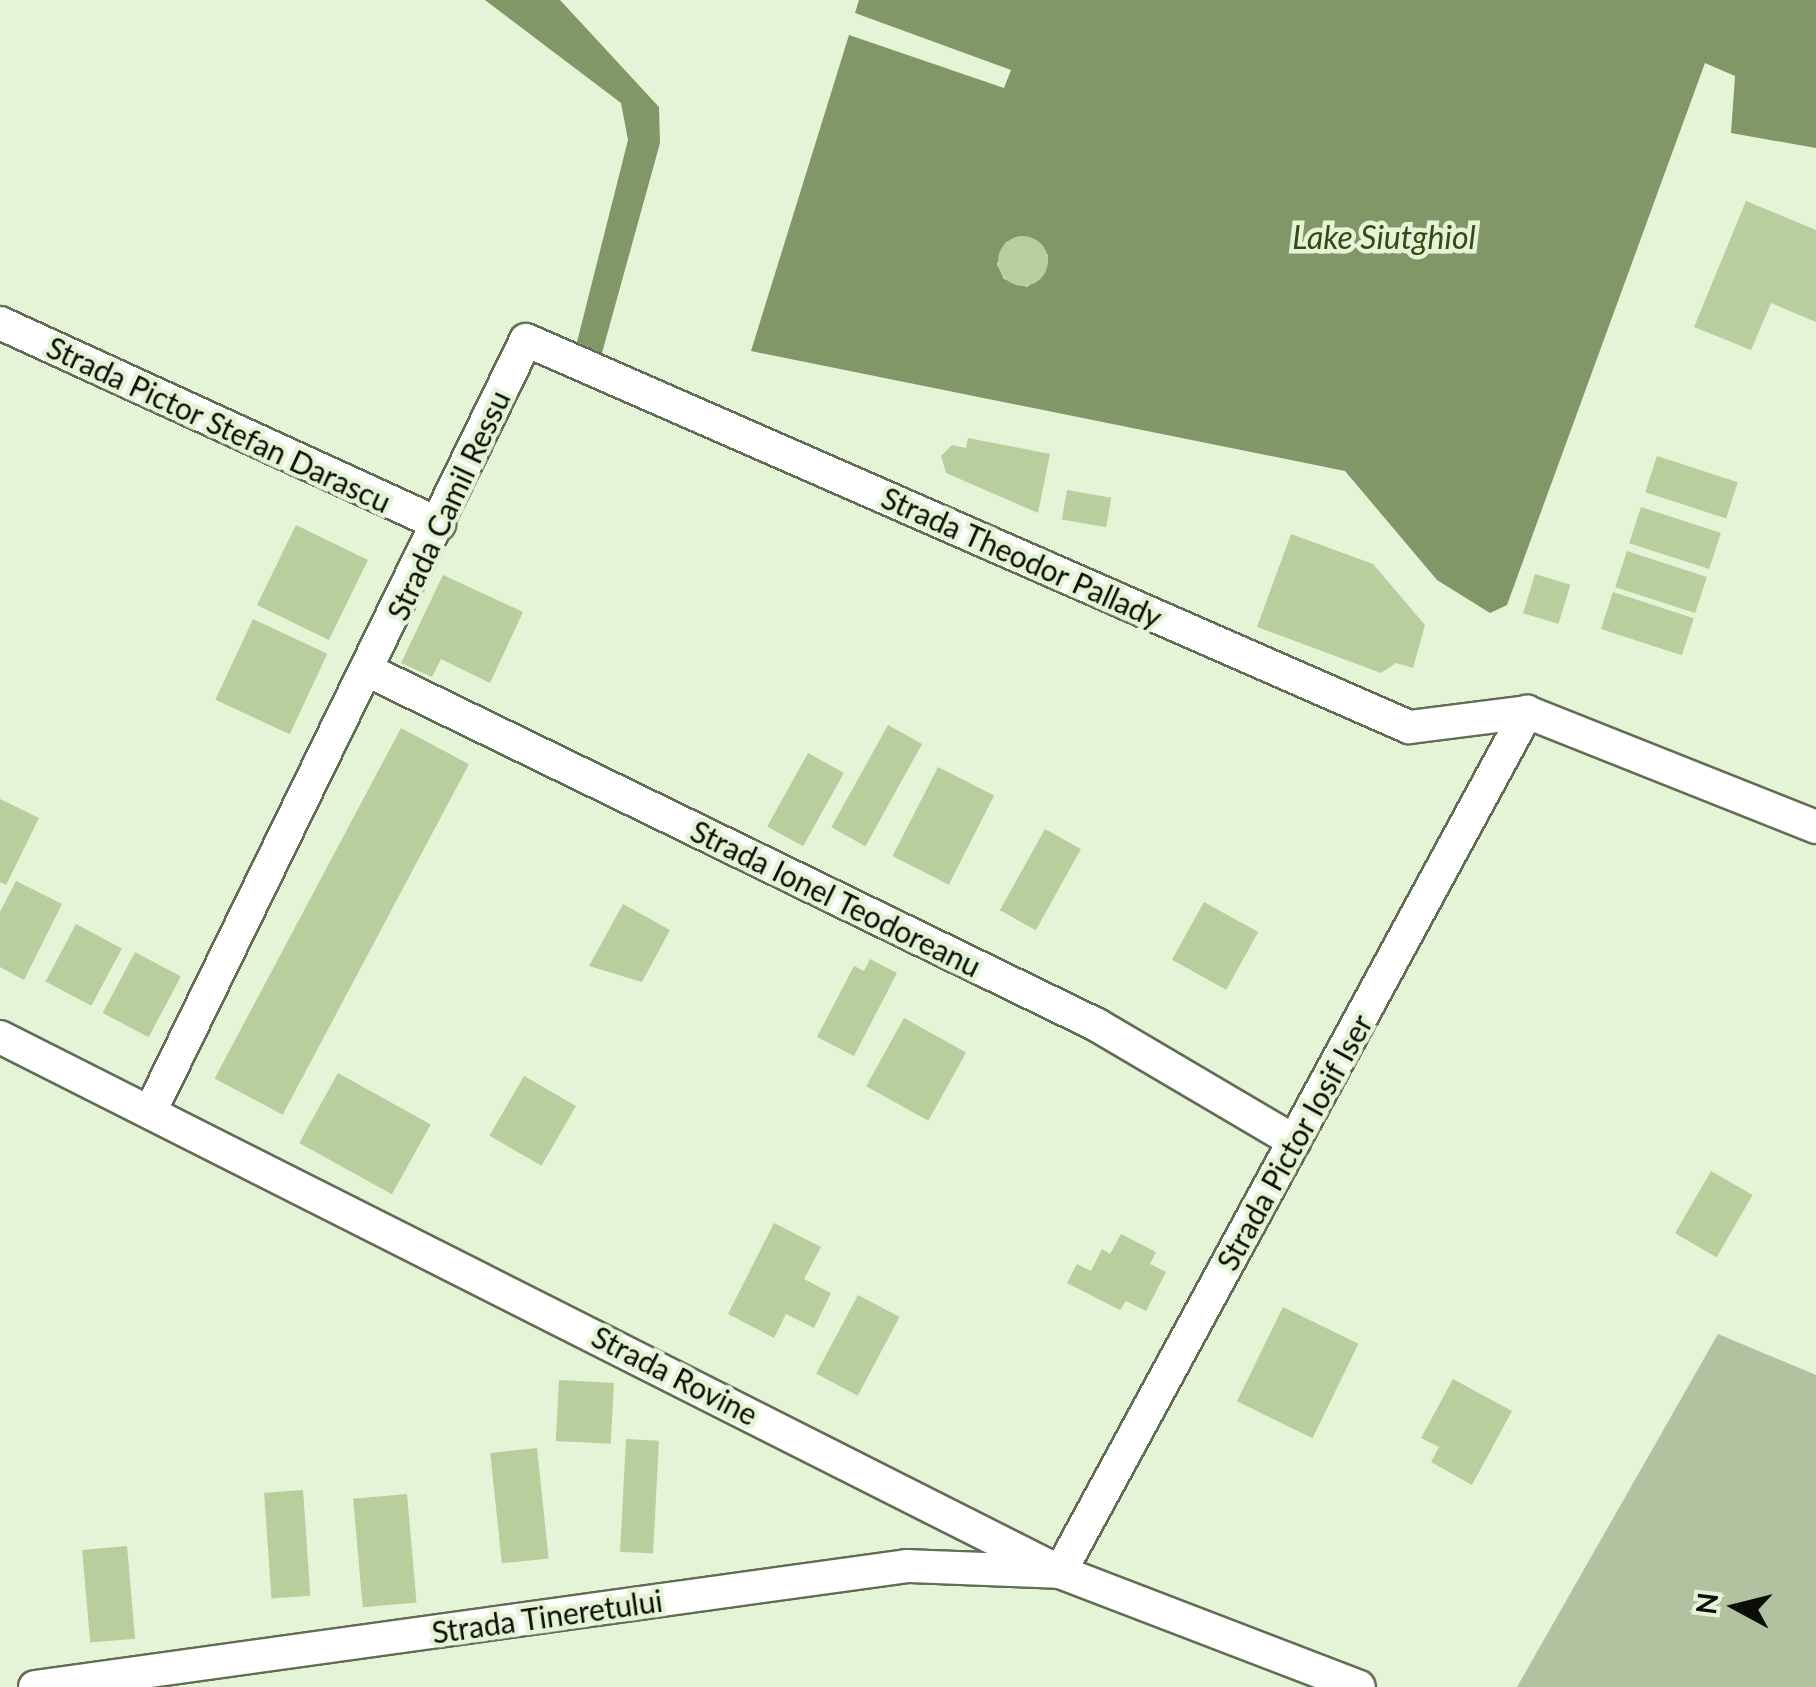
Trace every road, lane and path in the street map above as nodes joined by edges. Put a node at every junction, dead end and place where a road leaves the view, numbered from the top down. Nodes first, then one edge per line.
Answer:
1 (0, 323) edge
2 (526, 340) joint
3 (439, 524) junction
4 (369, 671) junction
5 (1528, 712) junction
6 (1816, 828) edge
7 (0, 1037) edge
8 (152, 1108) junction
9 (1294, 1141) junction
10 (1060, 1572) junction
11 (35, 1687) edge
12 (1359, 1687) edge

1 - 3 street, Strada Pictor Stefan Darascu
2 - 3 street, Strada Camil Ressu
2 - 5 street, Strada Theodor Pallady
3 - 4 street, Strada Camil Ressu
4 - 8 street, Strada Camil Ressu
4 - 9 street, Strada Ionel Teodoreanu
5 - 6 street
5 - 9 street, Strada Pictor Iosif Iser
7 - 8 street, Strada Rovine
8 - 10 street, Strada Rovine
9 - 10 street, Strada Pictor Iosif Iser
10 - 11 street, Strada Tineretului
10 - 12 street, Strada Rovine

